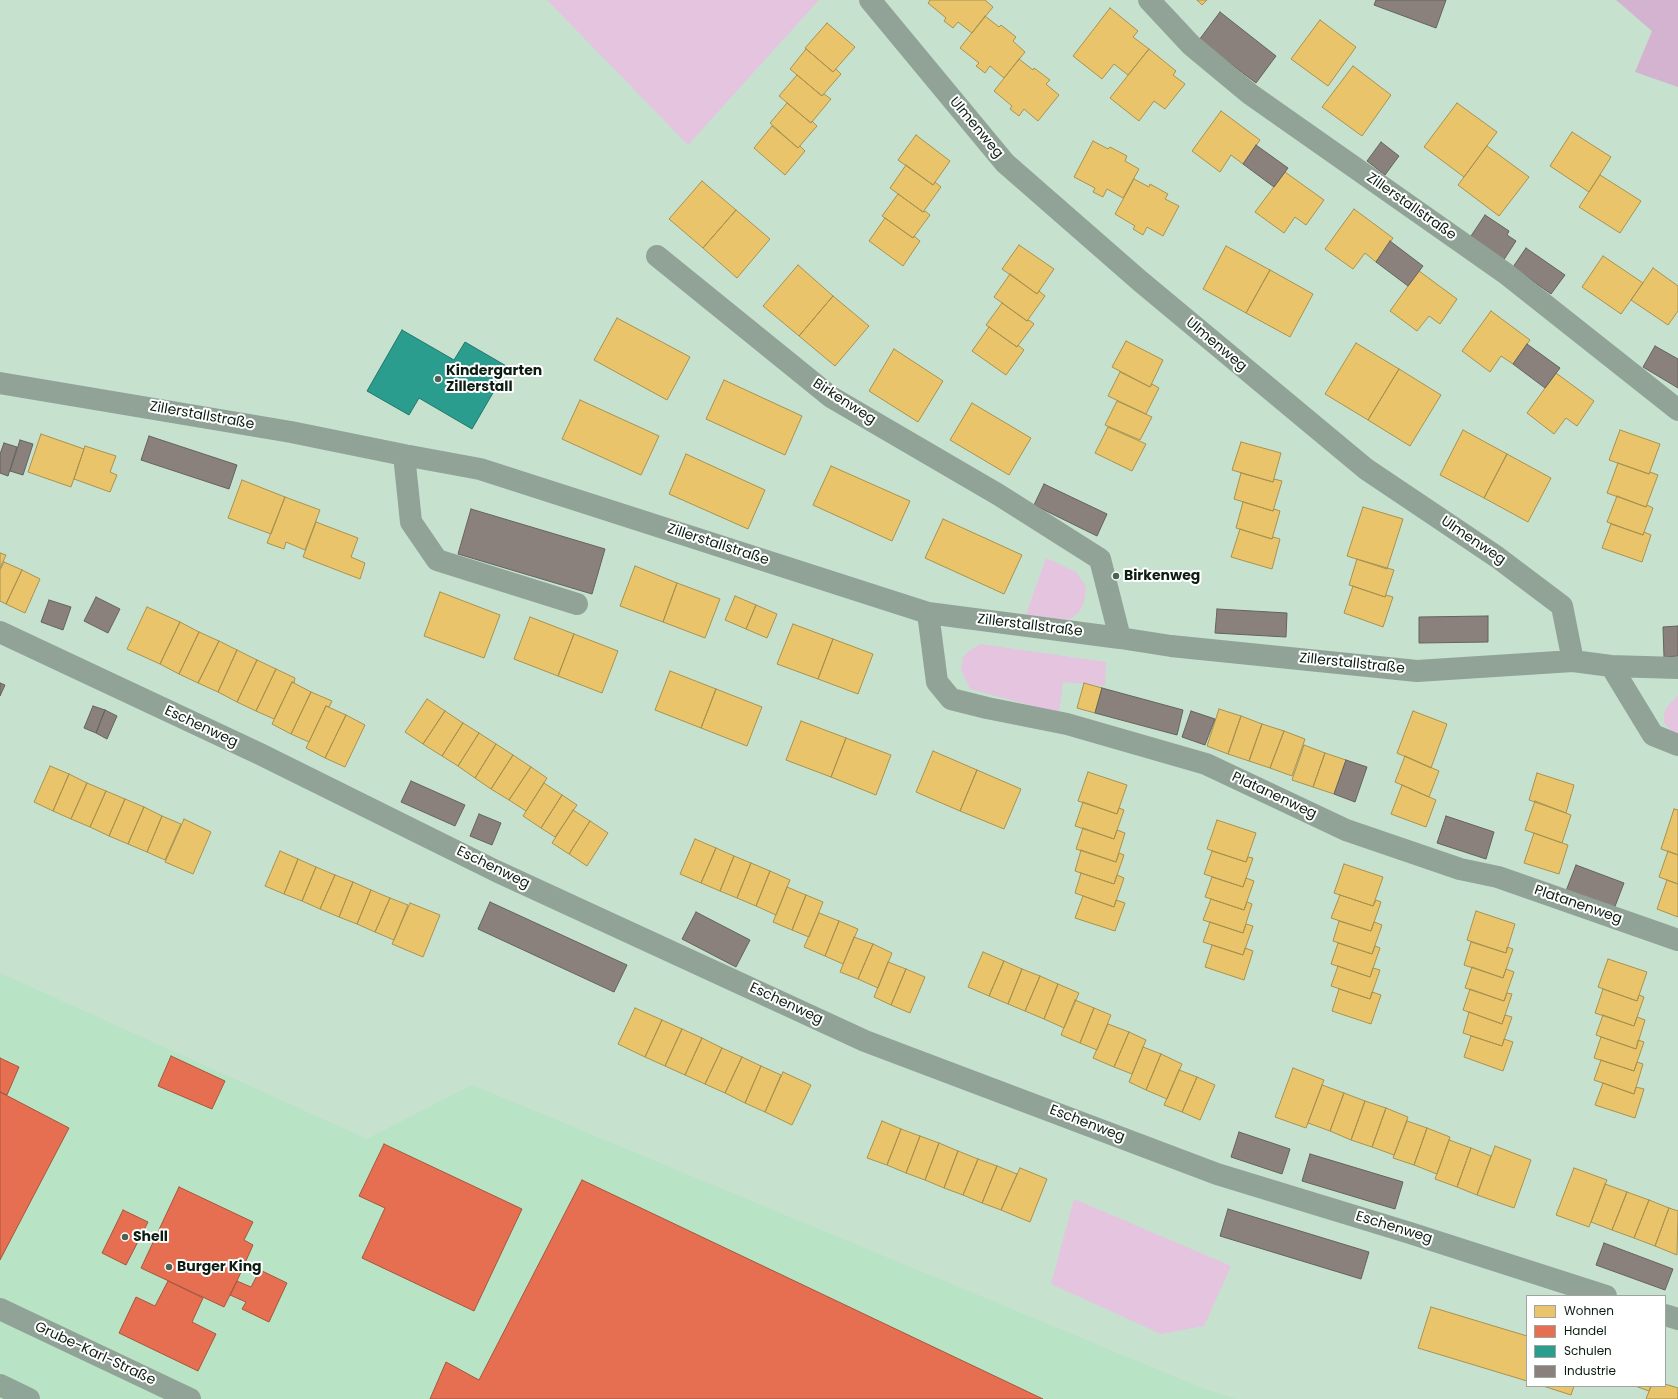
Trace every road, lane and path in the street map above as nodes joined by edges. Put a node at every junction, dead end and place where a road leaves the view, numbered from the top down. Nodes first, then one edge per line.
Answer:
1 (870, 0) edge
2 (1149, 0) edge
3 (658, 256) dead end
4 (0, 383) edge
5 (1678, 410) edge
6 (404, 455) junction
7 (577, 604) dead end
8 (928, 613) junction
9 (0, 632) edge
10 (1120, 638) junction
11 (1573, 661) junction
12 (1611, 666) junction
13 (1678, 668) edge
14 (1678, 745) edge
15 (1678, 940) edge
16 (1603, 1295) edge
17 (0, 1309) edge
18 (1666, 1315) edge
19 (1678, 1320) edge
20 (0, 1385) edge
21 (29, 1399) edge
22 (190, 1399) edge

1 - 11 street, Ulmenweg
2 - 5 street, Zillerstallstraße
3 - 10 street, Birkenweg
4 - 6 street, Zillerstallstraße
6 - 7 street
6 - 8 street, Zillerstallstraße
8 - 10 street, Zillerstallstraße
8 - 15 street, Platanenweg
9 - 16 street, Eschenweg
10 - 11 street, Zillerstallstraße
11 - 12 street, Zillerstallstraße
12 - 13 street, Zillerstallstraße
12 - 14 street
17 - 22 street, Grube-Karl-Straße
18 - 19 street
20 - 21 main road

